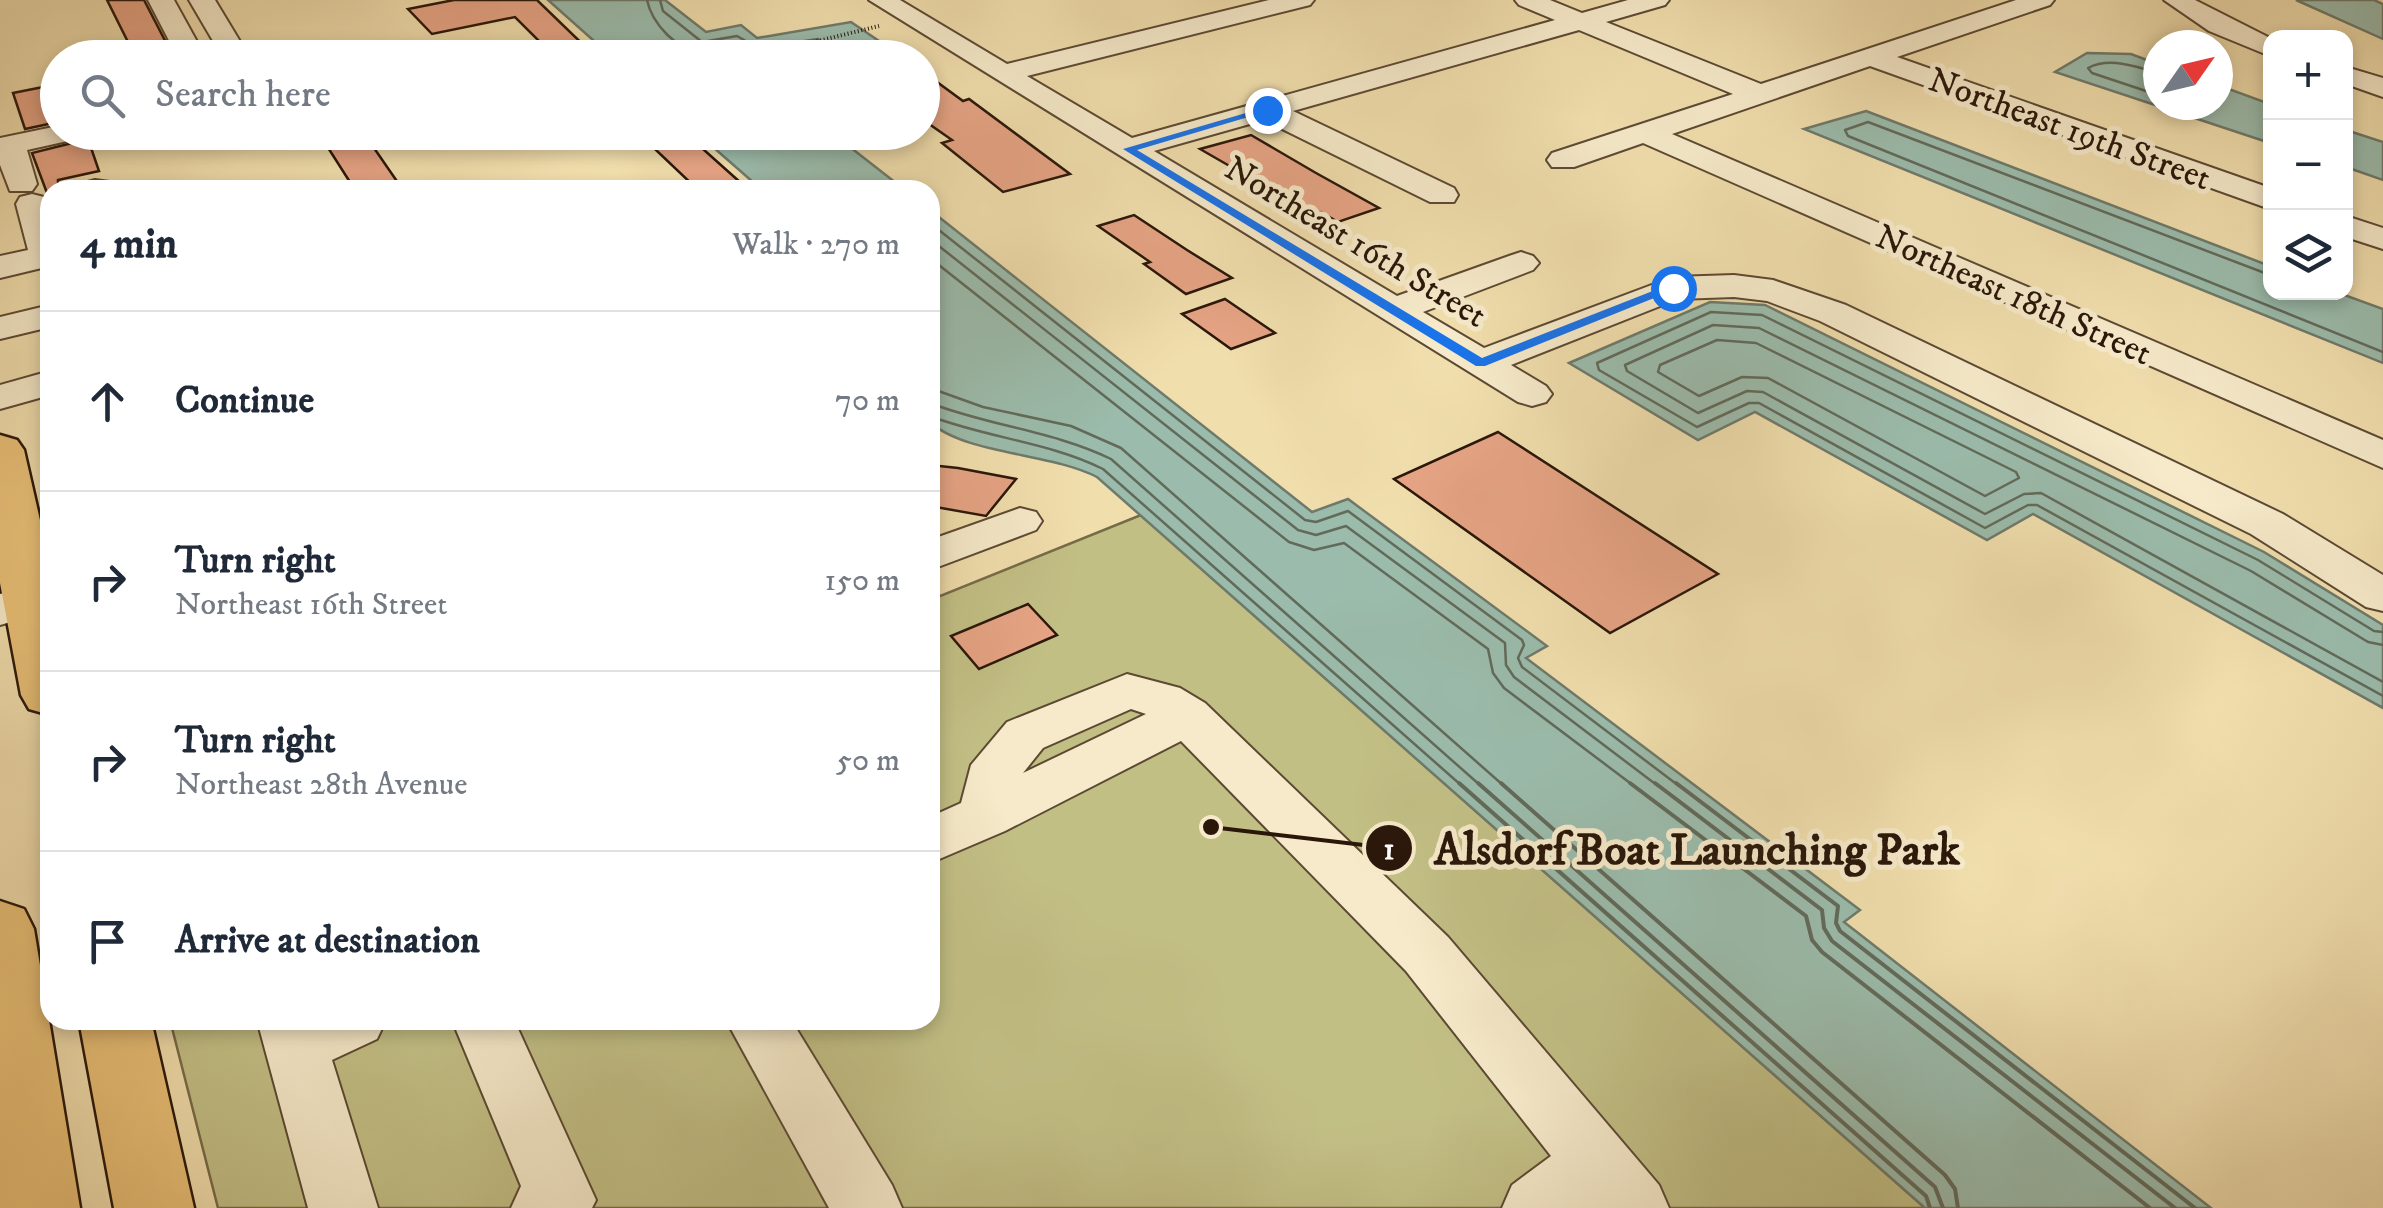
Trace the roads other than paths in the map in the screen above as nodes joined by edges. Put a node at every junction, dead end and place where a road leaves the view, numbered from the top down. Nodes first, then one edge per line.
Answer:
1 (161, 0) edge
2 (202, 0) edge
3 (882, 0) edge
4 (1193, 0) edge
5 (1301, 0) edge
6 (1528, 0) edge
7 (1656, 0) edge
8 (2041, 0) edge
9 (2177, 0) edge
10 (1230, 18) junction
11 (1582, 21) junction
12 (182, 40) edge
13 (226, 40) edge
14 (2263, 45) edge
15 (1870, 57) junction
16 (1003, 73) junction
17 (2353, 77) edge
18 (2383, 88) edge
19 (1760, 94) junction
20 (1267, 110) junction
21 (40, 114) edge
22 (0, 122) edge
23 (1645, 133) junction
24 (40, 138) edge
25 (1128, 149) junction
26 (1562, 160) dead end
27 (1442, 195) dead end
28 (2263, 197) edge
29 (26, 200) edge
30 (2353, 228) edge
31 (40, 236) edge
32 (2383, 239) edge
33 (40, 258) edge
34 (1521, 263) dead end
35 (0, 267) edge
36 (1394, 310) junction
37 (40, 318) edge
38 (0, 328) edge
39 (1480, 363) junction
40 (40, 386) edge
41 (1532, 394) dead end
42 (0, 397) edge
43 (0, 450) edge
44 (2383, 455) edge
45 (1020, 521) dead end
46 (940, 552) edge
47 (2383, 596) edge
48 (27, 602) edge
49 (40, 655) edge
50 (940, 837) edge
51 (0, 929) edge
52 (21, 1007) edge
53 (117, 1030) edge
54 (487, 1030) edge
55 (763, 1030) edge
56 (292, 1033) edge
57 (1615, 1185) edge
58 (557, 1205) edge
59 (40, 1208) edge
60 (154, 1208) edge
61 (343, 1208) edge
62 (866, 1208) edge
63 (1537, 1208) edge

1 - 12 street
2 - 13 street
3 - 16 street, Northeast 16th Street
4 - 10 street
5 - 10 street
6 - 11 street
7 - 11 street
8 - 15 street
9 - 14 street
10 - 16 street
11 - 19 street
11 - 20 street
15 - 19 street
15 - 28 street, Northeast 19th Street
16 - 25 street, Northeast 16th Street
17 - 18 street
19 - 23 street
20 - 25 street
20 - 27 street
21 - 22 street
23 - 26 street
23 - 44 street, Northeast 18th Street
24 - 29 street
25 - 36 street, Northeast 16th Street
29 - 31 street
30 - 32 street
33 - 35 street
34 - 36 street
36 - 39 street, Northeast 16th Street
37 - 38 street
39 - 41 street, Northeast 16th Street
39 - 47 street
40 - 42 street
43 - 48 main road
45 - 46 street
48 - 49 main road
50 - 57 street
51 - 52 main road
52 - 59 main road
53 - 60 main road
54 - 58 street
55 - 62 street
56 - 61 street
57 - 63 street

